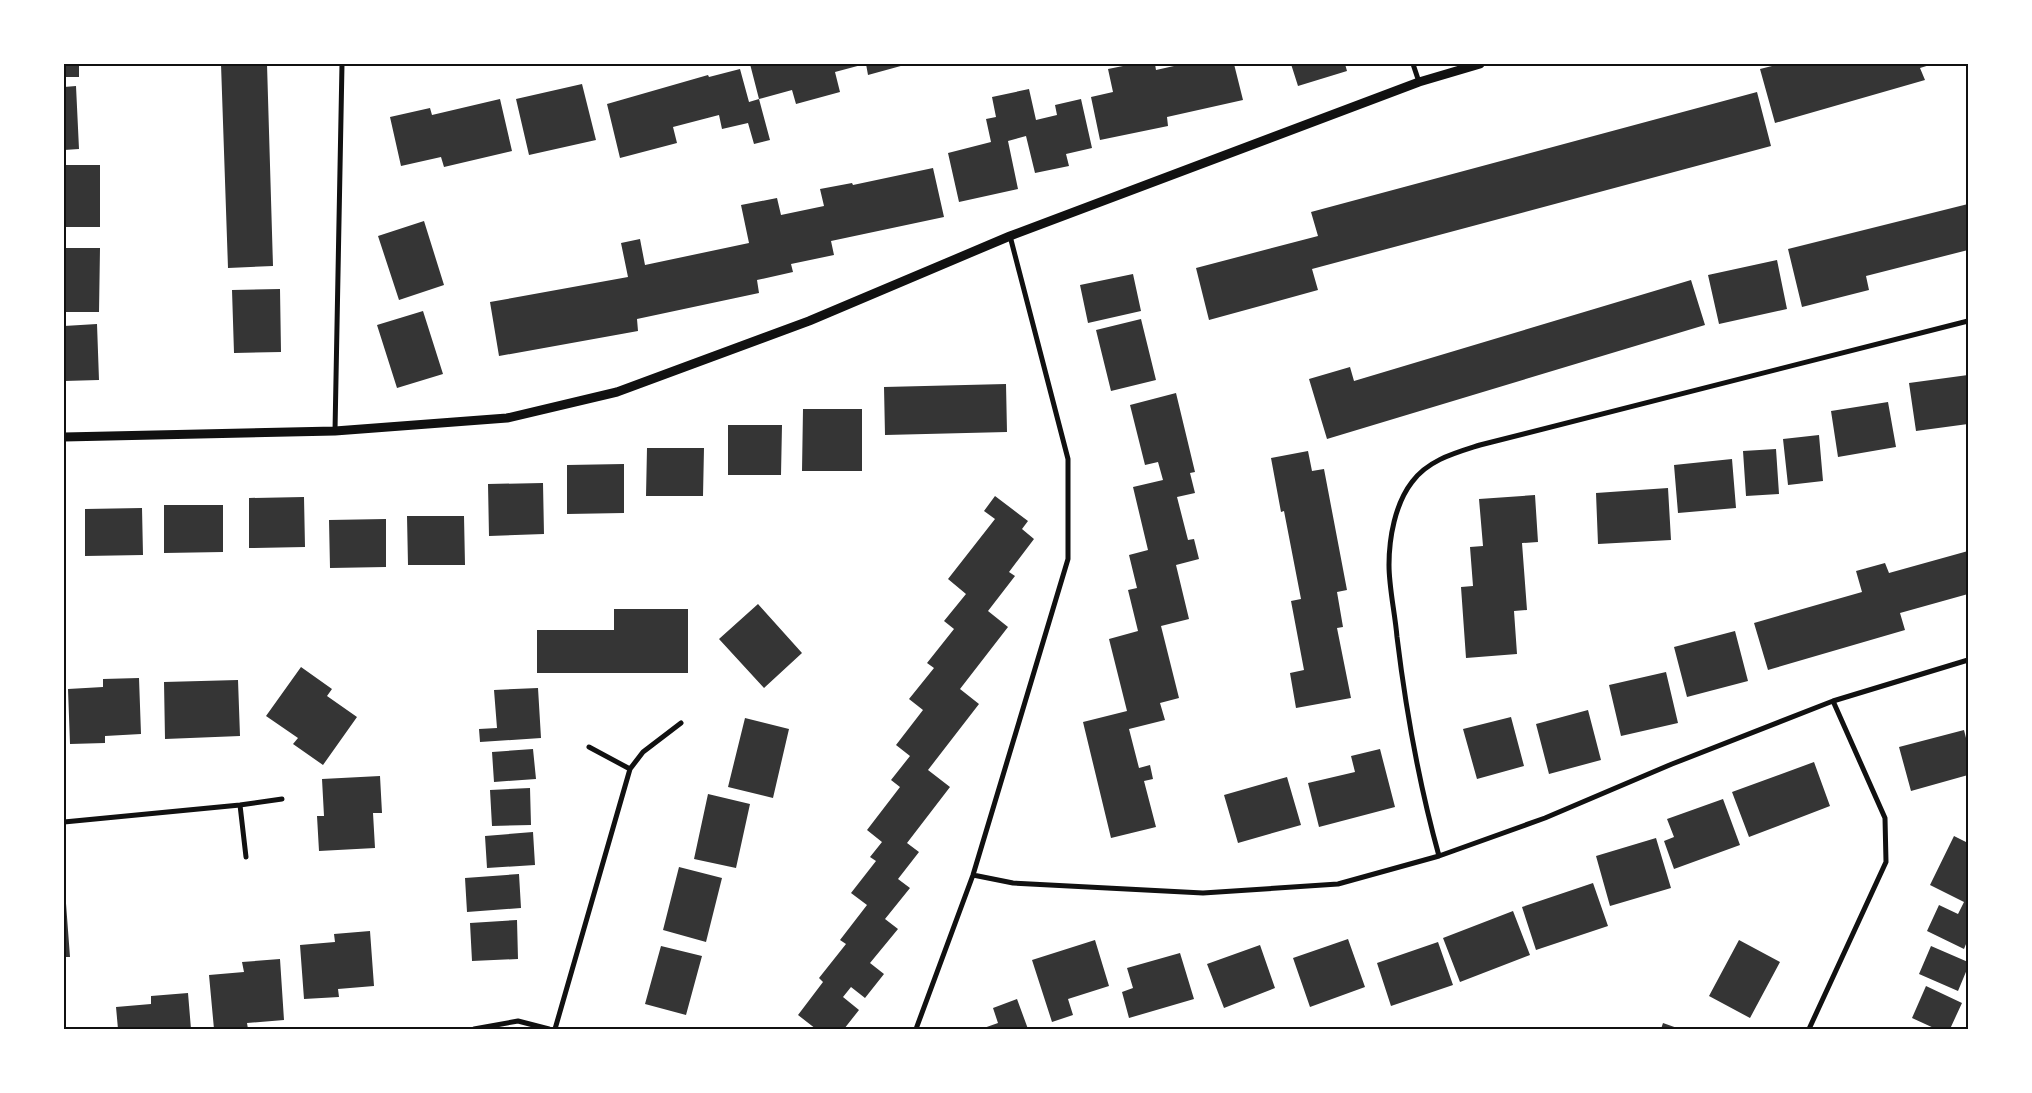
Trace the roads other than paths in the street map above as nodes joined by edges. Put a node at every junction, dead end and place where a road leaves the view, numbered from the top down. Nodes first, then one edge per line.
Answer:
1 (342, 64) edge
2 (1413, 64) edge
3 (1480, 64) edge
4 (1419, 82) junction
5 (1010, 236) junction
6 (1968, 321) edge
7 (335, 431) junction
8 (64, 438) edge
9 (1968, 660) edge
10 (1833, 701) junction
11 (681, 723) dead end
12 (589, 747) dead end
13 (630, 769) junction
14 (282, 799) dead end
15 (240, 806) junction
16 (64, 822) edge
17 (1439, 856) junction
18 (246, 857) dead end
19 (973, 875) junction
20 (474, 1029) edge
21 (549, 1029) edge
22 (555, 1029) edge
23 (916, 1029) edge
24 (1809, 1029) edge

1 - 7 street
2 - 4 street
3 - 4 street
4 - 5 street
5 - 7 street
5 - 19 street
6 - 17 street
7 - 8 street
9 - 10 street
10 - 17 street
10 - 24 street
11 - 13 street
12 - 13 street
13 - 22 street
14 - 15 street
15 - 16 street
15 - 18 street
17 - 19 street
19 - 23 street
20 - 21 street

